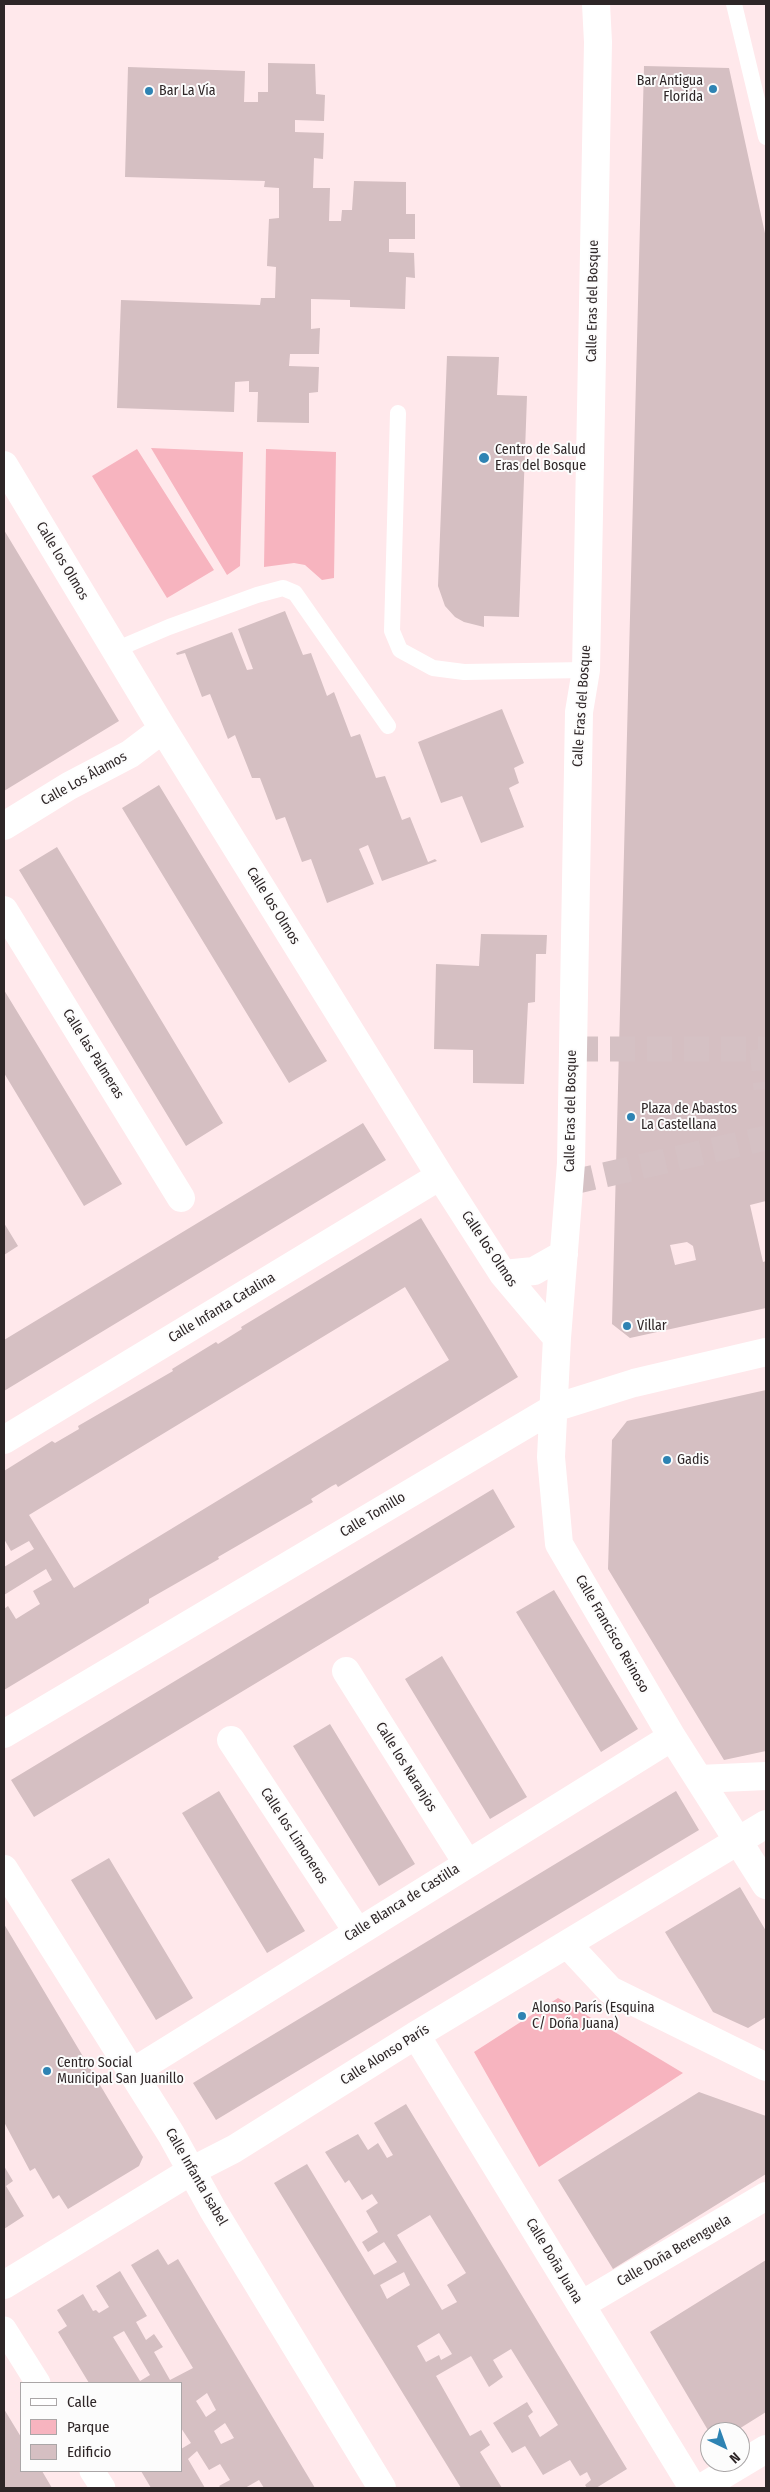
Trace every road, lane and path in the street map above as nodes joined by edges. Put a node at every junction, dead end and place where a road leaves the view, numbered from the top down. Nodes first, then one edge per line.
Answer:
1 (596, 4) edge
2 (734, 4) edge
3 (766, 137) edge
4 (398, 413) dead end
5 (4, 465) edge
6 (115, 650) junction
7 (586, 670) junction
8 (388, 726) dead end
9 (163, 729) junction
10 (4, 826) edge
11 (4, 910) edge
12 (440, 1176) junction
13 (182, 1198) dead end
14 (564, 1254) junction
15 (503, 1274) junction
16 (557, 1338) junction
17 (766, 1352) edge
18 (554, 1408) junction
19 (4, 1440) edge
20 (346, 1672) dead end
21 (4, 1734) edge
22 (672, 1736) junction
23 (231, 1740) dead end
24 (766, 1776) edge
25 (699, 1779) junction
26 (766, 1824) edge
27 (738, 1840) junction
28 (467, 1863) junction
29 (4, 1869) edge
30 (766, 1885) edge
31 (357, 1931) junction
32 (568, 1945) junction
33 (416, 2035) junction
34 (766, 2067) edge
35 (133, 2072) junction
36 (191, 2171) junction
37 (766, 2196) edge
38 (4, 2285) edge
39 (581, 2305) junction
40 (4, 2328) edge
41 (37, 2382) edge
42 (766, 2449) edge
43 (93, 2472) edge
44 (103, 2488) edge
45 (382, 2488) edge
46 (693, 2488) edge
47 (701, 2488) edge

1 - 7 street, Calle Eras del Bosque
2 - 3 lane
4 - 7 lane
5 - 6 street, Calle los Olmos
6 - 8 lane
6 - 9 street, Calle los Olmos
7 - 14 street, Calle Eras del Bosque
9 - 10 street, Calle Los Álamos
9 - 12 street, Calle los Olmos
11 - 13 street, Calle las Palmeras
12 - 15 street, Calle los Olmos
12 - 19 street, Calle Infanta Catalina
14 - 15 street
14 - 16 street, Calle Eras del Bosque
15 - 16 street, Calle los Olmos
16 - 18 street, Calle Eras del Bosque
17 - 18 street, Calle Tomillo
18 - 21 street, Calle Tomillo
18 - 22 street, Calle Francisco Reinoso
20 - 28 street, Calle los Naranjos
22 - 25 street, Calle Francisco Reinoso
22 - 28 street, Calle Blanca de Castilla
23 - 31 street, Calle los Limoneros
24 - 25 street
25 - 27 street, Calle Francisco Reinoso
26 - 27 street, Calle Alonso París
27 - 30 street, Calle Francisco Reinoso
27 - 32 street, Calle Alonso París
28 - 31 street, Calle Blanca de Castilla
29 - 35 street, Calle Infanta Isabel
31 - 35 street, Calle Blanca de Castilla
32 - 33 street, Calle Alonso París
32 - 34 street
33 - 36 street, Calle Alonso París
33 - 39 street, Calle Doña Juana
35 - 36 street, Calle Infanta Isabel
36 - 38 street, Calle Alonso París
36 - 45 street, Calle Infanta Isabel
37 - 39 street, Calle Doña Berenguela
39 - 46 street, Calle Doña Juana
40 - 41 street
42 - 47 street
43 - 44 street

